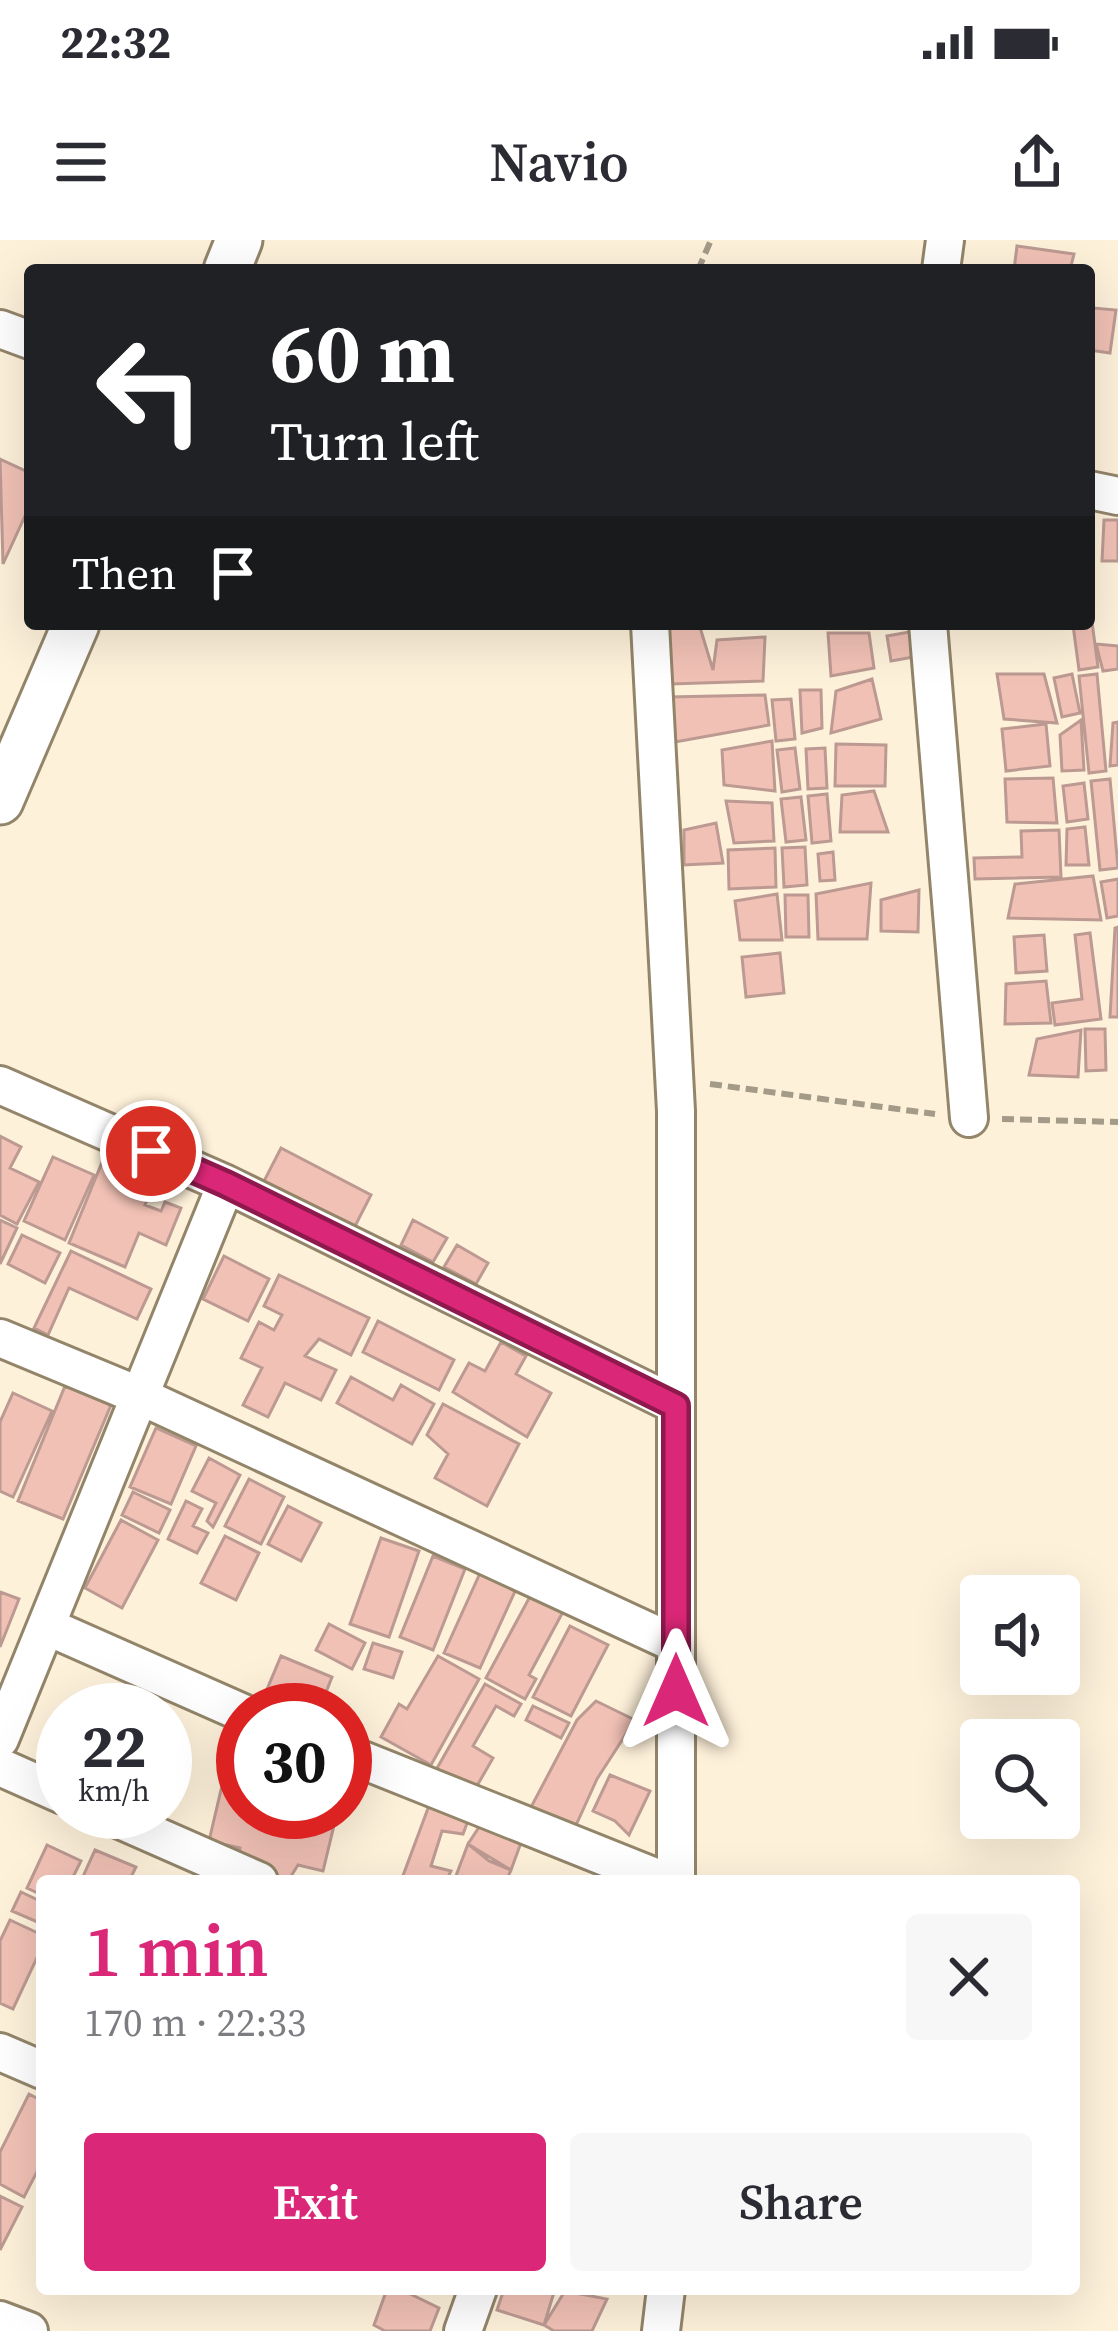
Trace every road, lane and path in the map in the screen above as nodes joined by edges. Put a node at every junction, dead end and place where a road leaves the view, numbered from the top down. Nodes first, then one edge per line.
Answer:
1 (73, 630) edge
2 (650, 630) edge
3 (928, 630) edge
4 (0, 799) edge
5 (674, 1079) junction
6 (0, 1085) edge
7 (969, 1118) junction
8 (1118, 1122) edge
9 (226, 1184) junction
10 (0, 1338) edge
11 (140, 1396) junction
12 (676, 1406) junction
13 (46, 1626) junction
14 (676, 1644) junction
15 (216, 1701) edge
16 (0, 1739) edge
17 (372, 1764) edge
18 (0, 1767) edge
19 (36, 1783) edge
20 (163, 1839) edge
21 (245, 1875) edge
22 (650, 1875) edge
23 (676, 1875) edge
24 (0, 2052) edge
25 (36, 2067) edge
26 (476, 2295) edge
27 (665, 2295) edge
28 (0, 2320) edge
29 (29, 2331) edge
30 (463, 2331) edge
31 (661, 2331) edge

1 - 4 street
2 - 5 street
3 - 7 street
5 - 7 path
5 - 12 street
6 - 9 street
7 - 8 path
9 - 11 street
9 - 12 street
10 - 11 street
11 - 13 street
11 - 14 street
12 - 14 street
13 - 15 street
13 - 16 street
14 - 23 street
17 - 22 street
18 - 19 street
20 - 21 street
24 - 25 street
26 - 30 street
27 - 31 street
28 - 29 street

